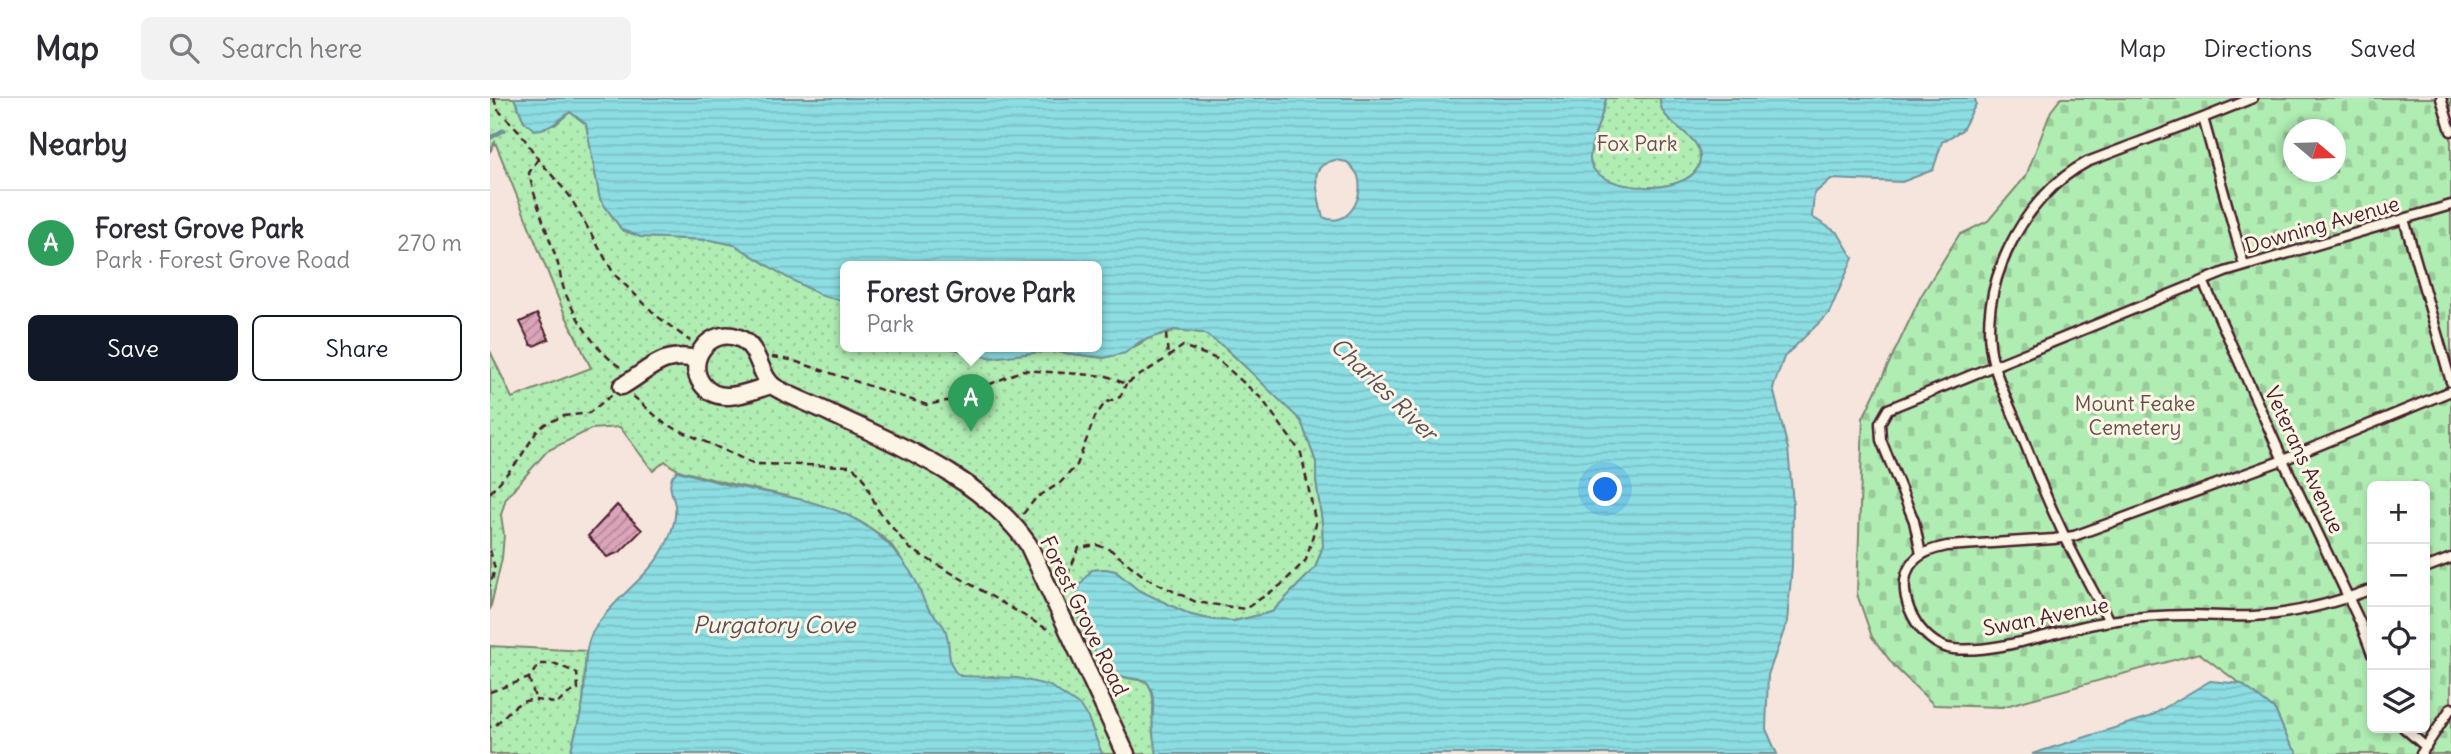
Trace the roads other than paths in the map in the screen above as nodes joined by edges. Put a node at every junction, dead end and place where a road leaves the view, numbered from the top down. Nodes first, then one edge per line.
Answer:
1 (2253, 98) edge
2 (2441, 98) edge
3 (2203, 118) junction
4 (2451, 131) edge
5 (2451, 205) edge
6 (2404, 219) junction
7 (2244, 265) junction
8 (2203, 281) junction
9 (699, 354) junction
10 (1994, 365) junction
11 (2451, 382) edge
12 (771, 384) junction
13 (622, 386) road end
14 (2451, 391) edge
15 (2283, 460) junction
16 (2065, 538) junction
17 (1922, 554) junction
18 (2451, 558) edge
19 (2430, 566) edge
20 (2367, 591) edge
21 (2348, 597) junction
22 (2109, 621) junction
23 (2367, 642) edge
24 (2451, 708) edge
25 (2408, 733) edge
26 (2424, 751) edge
27 (1126, 754) edge

1 - 3 lane
2 - 4 lane
3 - 7 lane
3 - 10 lane
5 - 6 lane, Downing Avenue
6 - 7 lane, Downing Avenue
6 - 11 lane
7 - 8 lane, Downing Avenue
8 - 10 lane, Downing Avenue
8 - 15 lane, Veterans Avenue
9 - 12 street
9 - 12 street
9 - 13 street
10 - 16 lane
10 - 17 lane, Downing Avenue
12 - 27 street, Forest Grove Road
14 - 15 lane
15 - 16 lane
15 - 21 lane, Veterans Avenue
16 - 17 lane
16 - 22 lane
17 - 22 lane, Swan Avenue
18 - 19 lane
20 - 21 lane, Swan Avenue
21 - 22 lane, Swan Avenue
21 - 23 lane, Veterans Avenue
24 - 26 lane
25 - 26 lane

